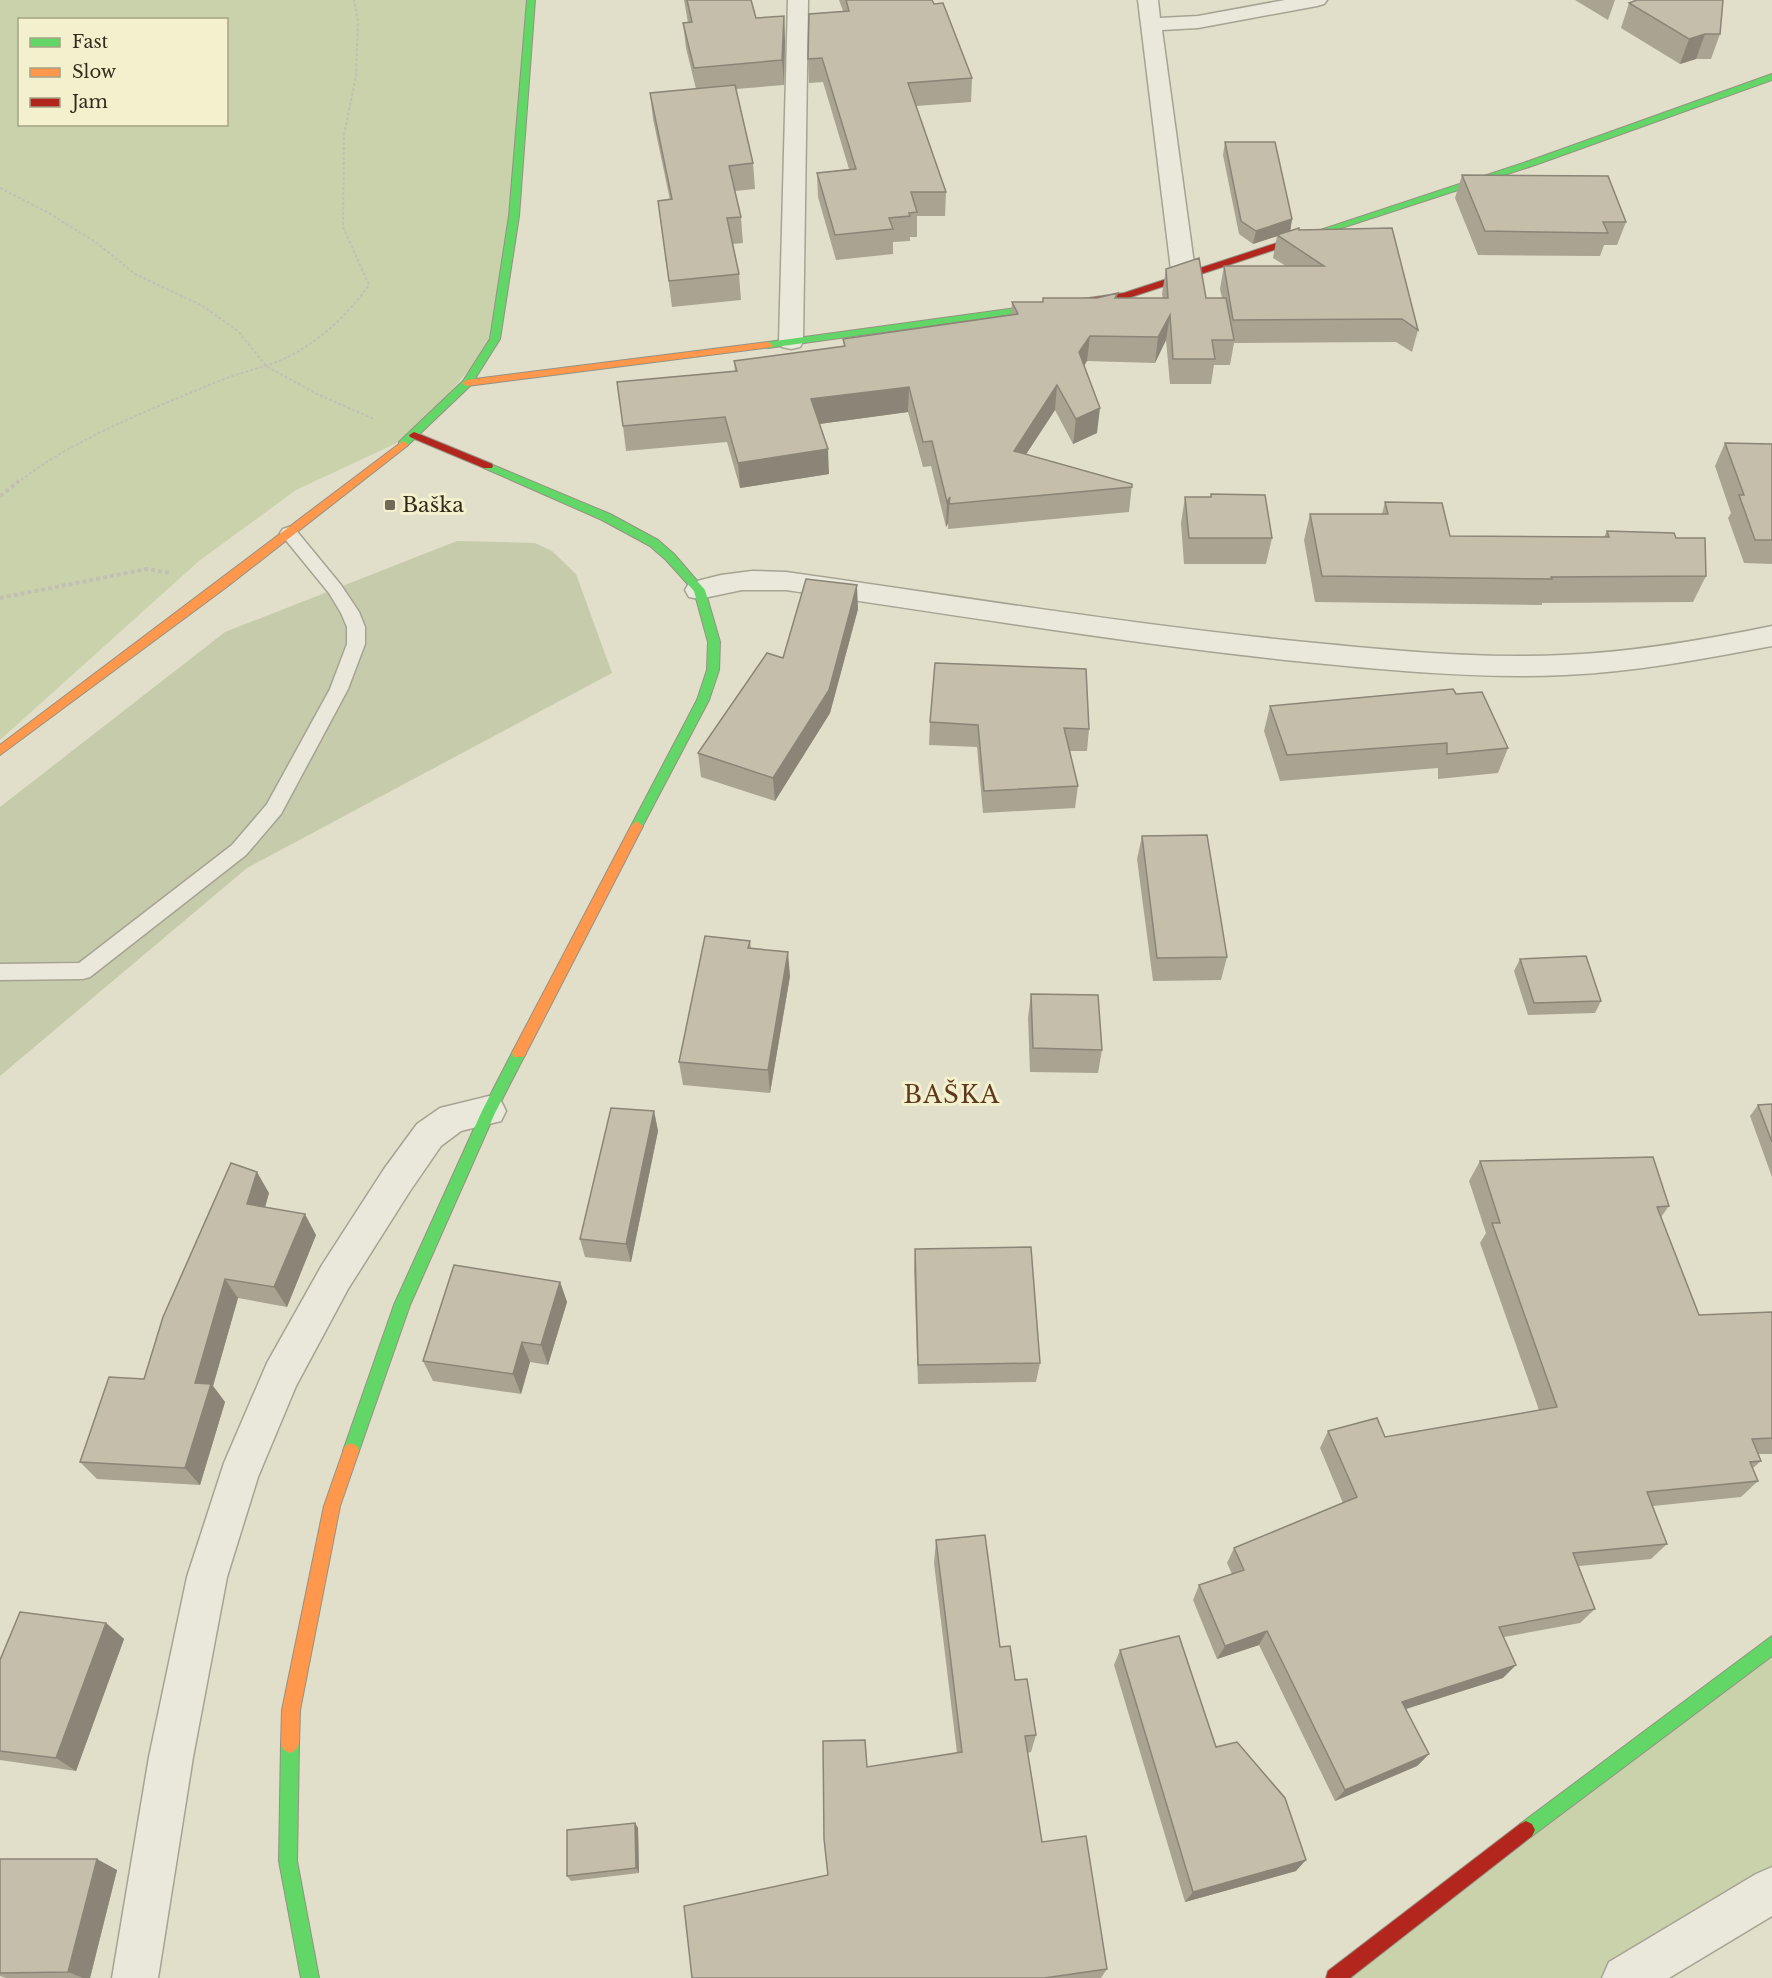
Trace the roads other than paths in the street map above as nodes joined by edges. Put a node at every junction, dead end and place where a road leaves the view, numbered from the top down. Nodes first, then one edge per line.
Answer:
1 (531, 0) edge
2 (798, 0) edge
3 (1148, 0) edge
4 (1317, 0) edge
5 (1152, 25) junction
6 (1772, 77) edge
7 (1184, 278) junction
8 (791, 342) junction
9 (467, 383) junction
10 (414, 435) junction
11 (288, 533) junction
12 (699, 590) junction
13 (1772, 636) edge
14 (0, 751) edge
15 (0, 972) edge
16 (489, 1111) junction
17 (1772, 1645) edge
18 (1772, 1890) edge
19 (135, 1978) edge
20 (309, 1978) edge
21 (1335, 1978) edge
22 (1625, 1978) edge

1 - 9 street
2 - 8 street
3 - 5 street
4 - 5 street
5 - 7 street
6 - 7 street
7 - 8 street
8 - 9 street
9 - 10 street
10 - 11 street
10 - 12 street
11 - 14 street
11 - 15 lane
12 - 13 street
12 - 16 street
16 - 19 street
16 - 20 street
17 - 21 street
18 - 22 street

